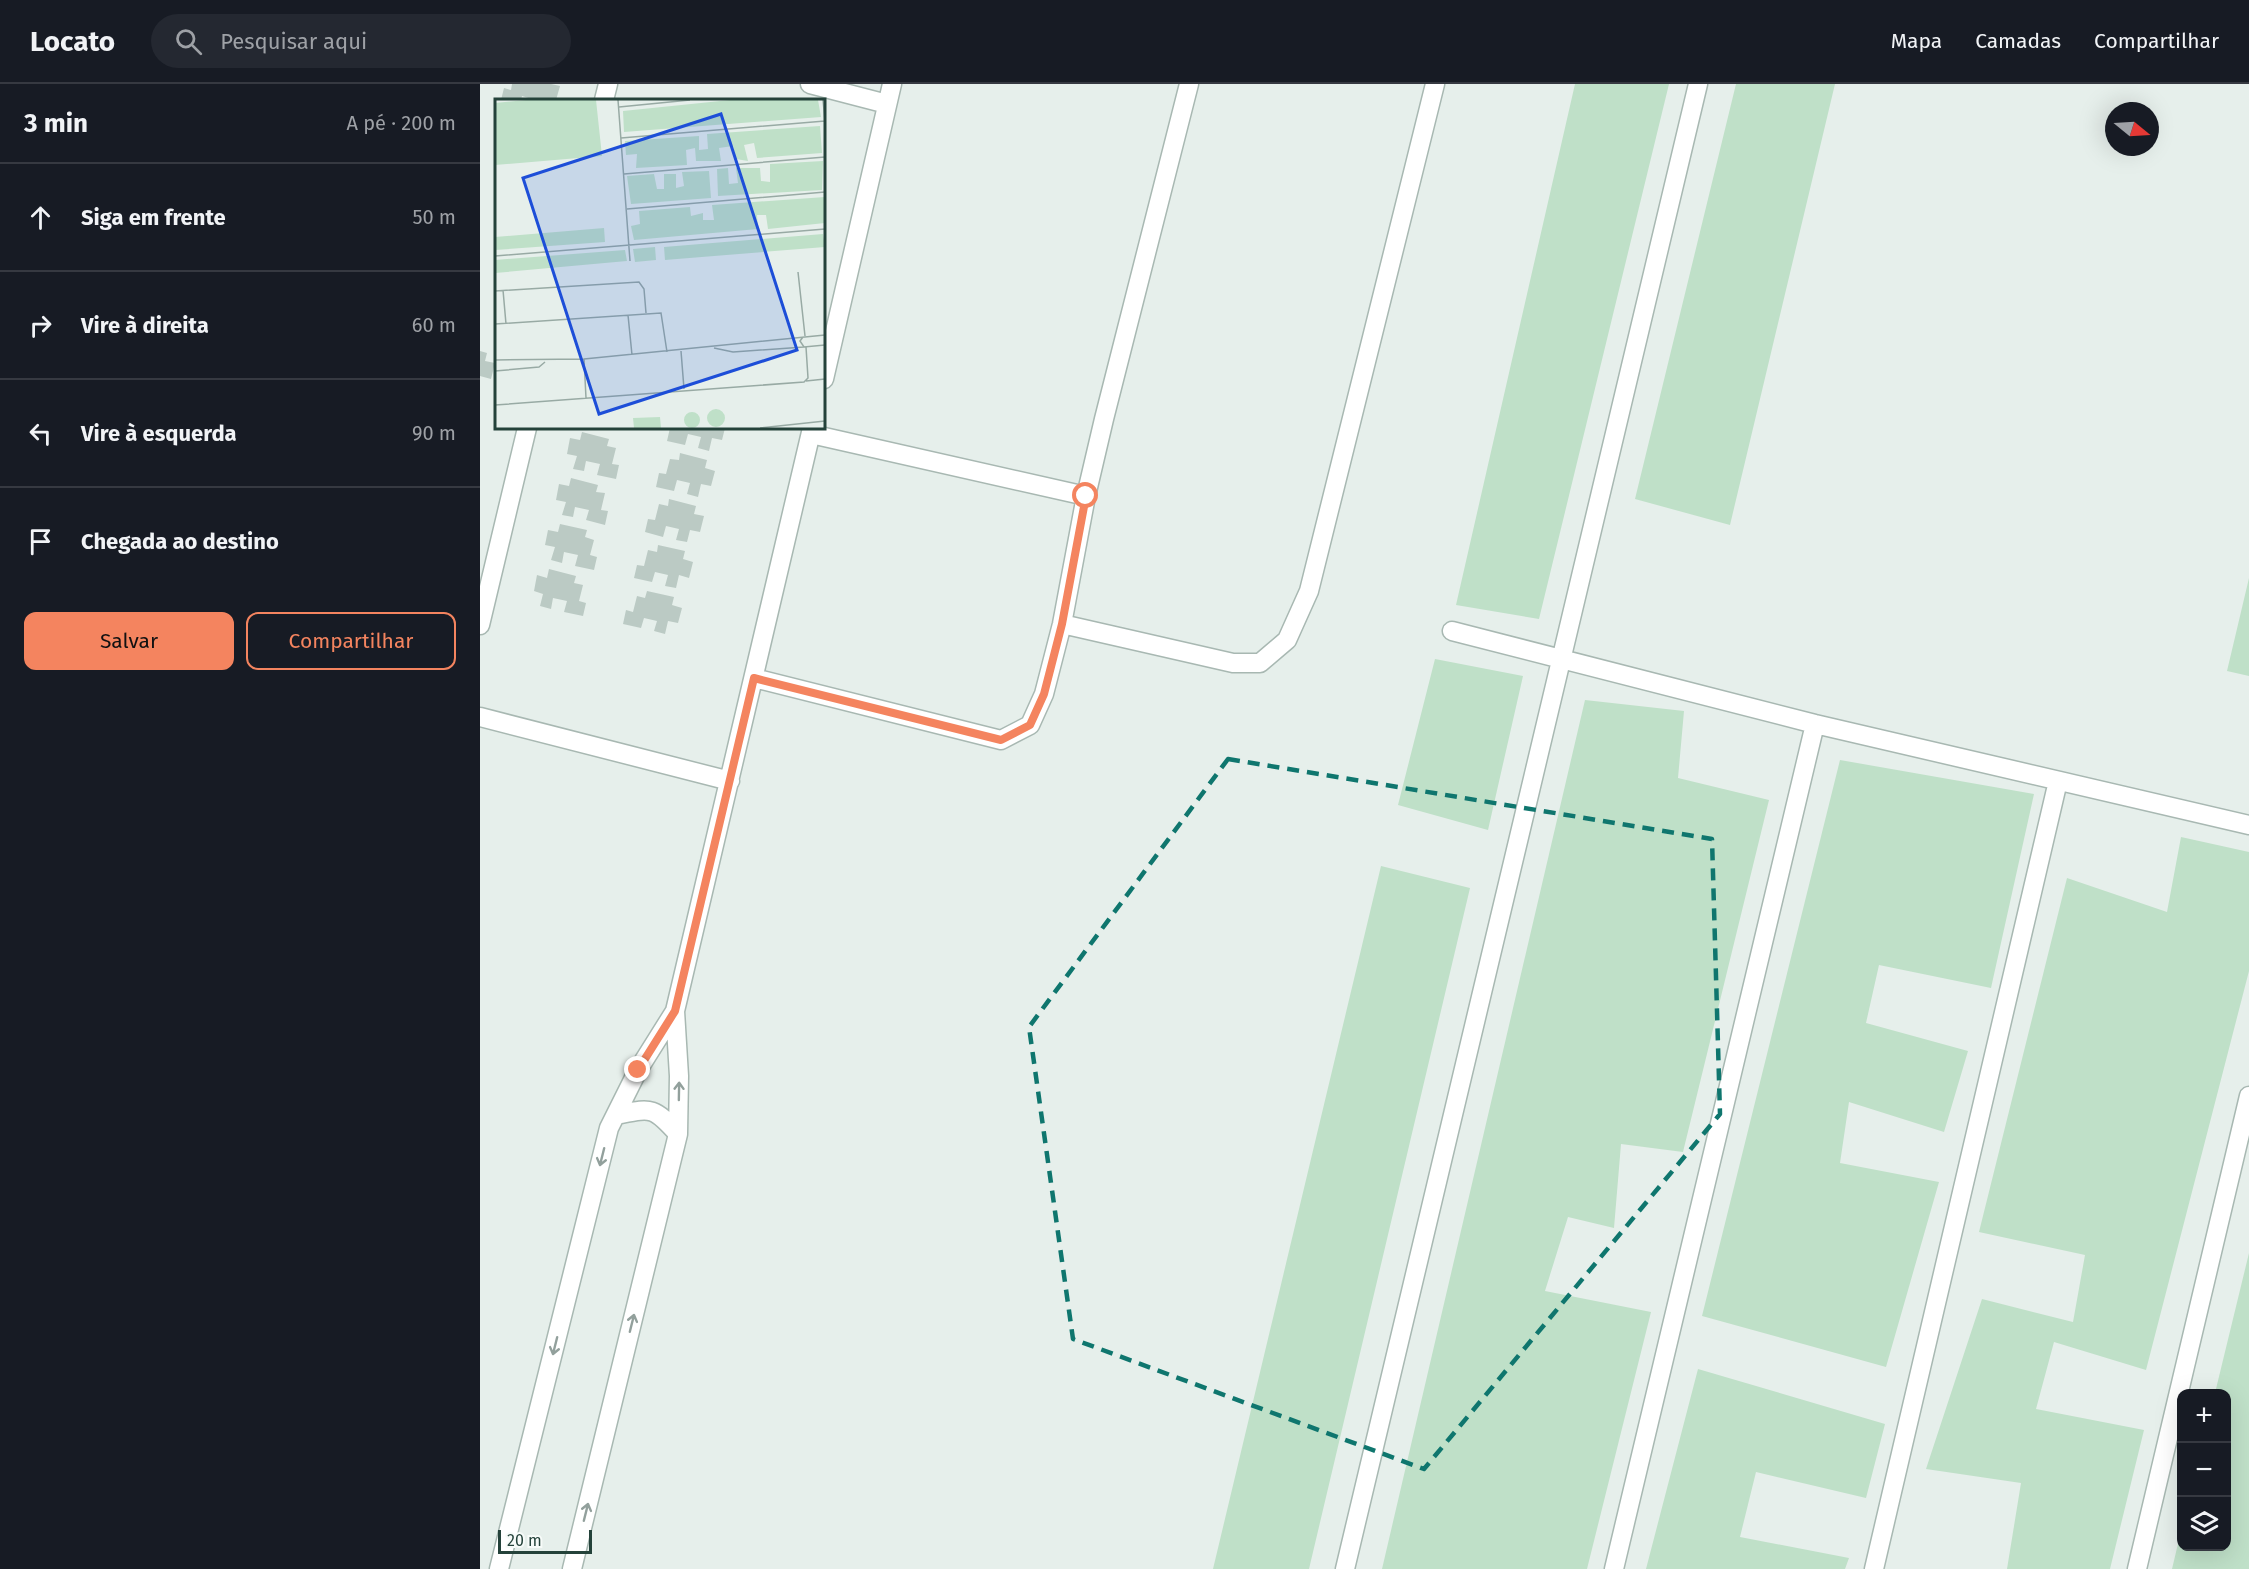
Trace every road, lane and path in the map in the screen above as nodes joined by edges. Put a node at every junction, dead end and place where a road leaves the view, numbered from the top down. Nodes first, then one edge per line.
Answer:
1 (608, 84) edge
2 (810, 84) edge
3 (892, 84) edge
4 (1189, 84) edge
5 (1436, 84) edge
6 (1698, 84) edge
7 (604, 99) edge
8 (887, 104) junction
9 (825, 375) edge
10 (527, 429) edge
11 (812, 430) edge
12 (1086, 496) junction
13 (1062, 624) junction
14 (480, 625) edge
15 (1452, 631) dead end
16 (1563, 659) junction
17 (754, 678) junction
18 (480, 717) edge
19 (1815, 724) junction
20 (730, 781) junction
21 (2058, 781) junction
22 (2249, 825) edge
23 (675, 1011) junction
24 (2249, 1096) edge
25 (616, 1115) junction
26 (678, 1134) junction
27 (499, 1569) edge
28 (572, 1569) edge
29 (1345, 1569) edge
30 (1614, 1569) edge
31 (1874, 1569) edge
32 (2137, 1569) edge

1 - 7 street
2 - 8 street
3 - 8 street
4 - 12 street
5 - 13 street
6 - 16 street
8 - 9 street
10 - 14 street
11 - 12 street
11 - 17 street
12 - 13 street
13 - 17 street
15 - 16 street
16 - 19 street
16 - 29 street
17 - 20 street
18 - 20 street
19 - 21 street
19 - 30 street
20 - 23 street
21 - 22 street
21 - 31 street
23 - 25 street
26 -> 23 street
24 - 32 street
25 - 26 street
25 -> 27 street
28 -> 26 street

